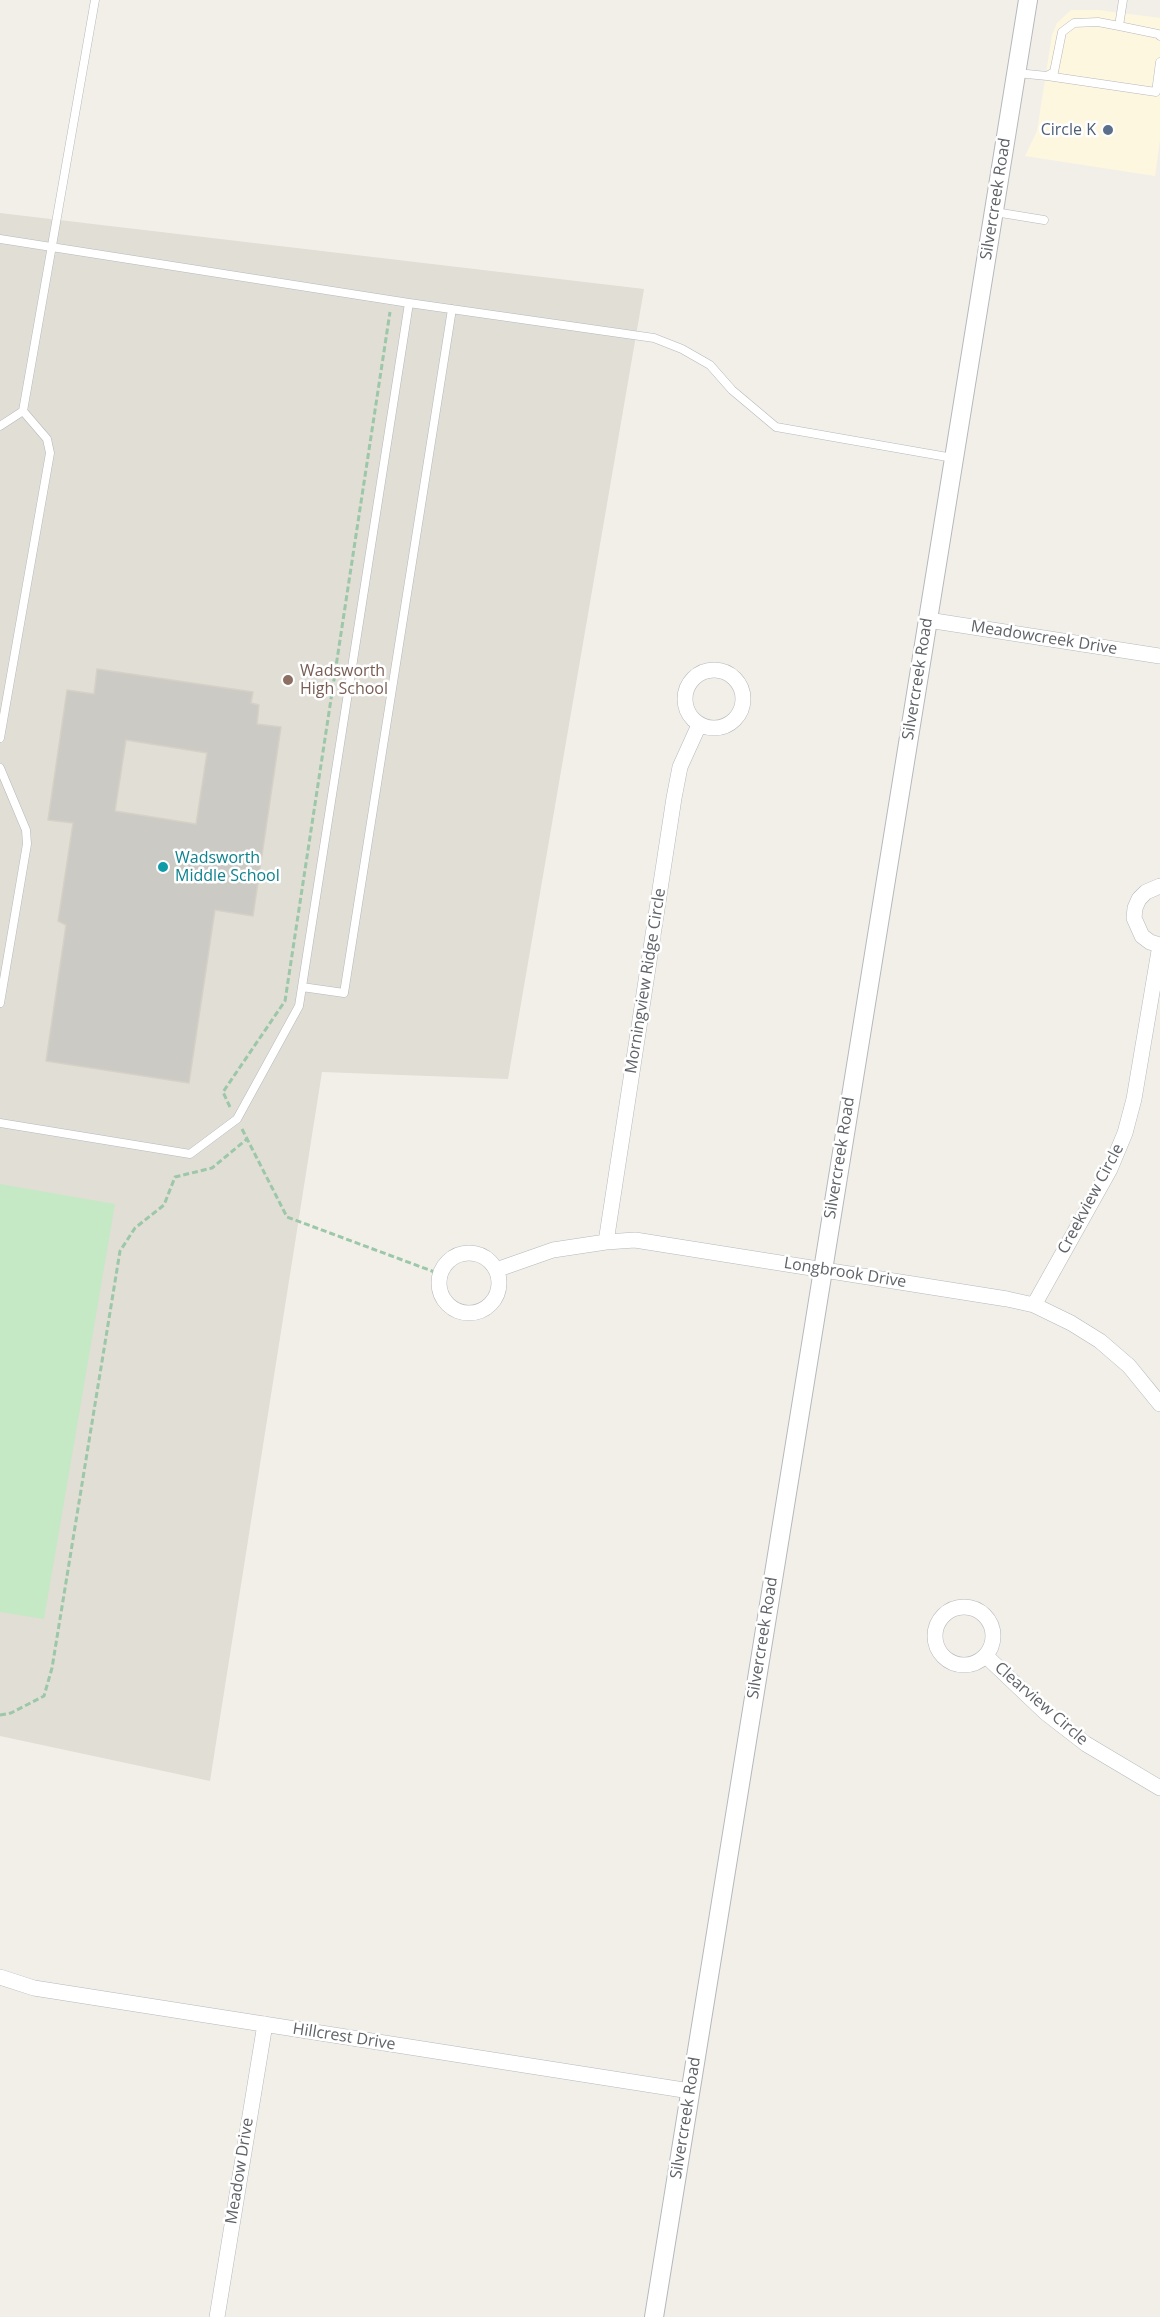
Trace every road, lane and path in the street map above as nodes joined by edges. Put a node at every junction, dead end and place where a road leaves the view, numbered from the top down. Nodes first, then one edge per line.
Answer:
1 (95, 0) edge
2 (1028, 0) edge
3 (1124, 0) edge
4 (1119, 26) junction
5 (1160, 36) edge
6 (1160, 62) edge
7 (1016, 73) junction
8 (1047, 76) junction
9 (994, 212) junction
10 (1044, 220) dead end
11 (0, 239) edge
12 (53, 247) junction
13 (409, 303) junction
14 (452, 309) junction
15 (23, 411) junction
16 (0, 426) edge
17 (954, 458) junction
18 (928, 620) junction
19 (1160, 656) edge
20 (699, 725) dead end
21 (0, 738) edge
22 (0, 768) edge
23 (1160, 886) edge
24 (1160, 945) edge
25 (302, 987) junction
26 (0, 1003) edge
27 (0, 1123) edge
28 (247, 1139) dead end
29 (606, 1242) junction
30 (496, 1270) dead end
31 (822, 1270) junction
32 (1034, 1305) junction
33 (1160, 1404) edge
34 (986, 1656) dead end
35 (0, 1715) edge
36 (1160, 1788) edge
37 (0, 1977) edge
38 (265, 2024) junction
39 (690, 2091) junction
40 (217, 2317) edge
41 (654, 2317) edge

1 - 12 lane
2 - 7 street, Silvercreek Road
3 - 4 lane
4 - 5 lane
4 - 8 lane
6 - 8 lane
7 - 8 lane
7 - 9 street, Silvercreek Road
9 - 10 lane
9 - 17 street, Silvercreek Road
11 - 12 lane
12 - 13 lane
12 - 15 lane
13 - 14 lane
13 - 25 lane
14 - 17 lane
14 - 25 lane
15 - 16 lane
15 - 21 lane
17 - 18 street, Silvercreek Road
18 - 19 street, Meadowcreek Drive
18 - 31 street, Silvercreek Road
20 - 29 street, Morningview Ridge Circle
22 - 26 lane
23 - 24 street, Creekview Circle
24 - 32 street, Creekview Circle
25 - 27 lane
28 - 35 path
29 - 30 street, Longbrook Drive
29 - 31 street, Longbrook Drive
31 - 32 street, Longbrook Drive
31 - 39 street, Silvercreek Road
32 - 33 street, Longbrook Drive
34 - 36 street, Clearview Circle
37 - 38 street, Hillcrest Drive
38 - 39 street, Hillcrest Drive
38 - 40 street, Meadow Drive
39 - 41 street, Silvercreek Road

